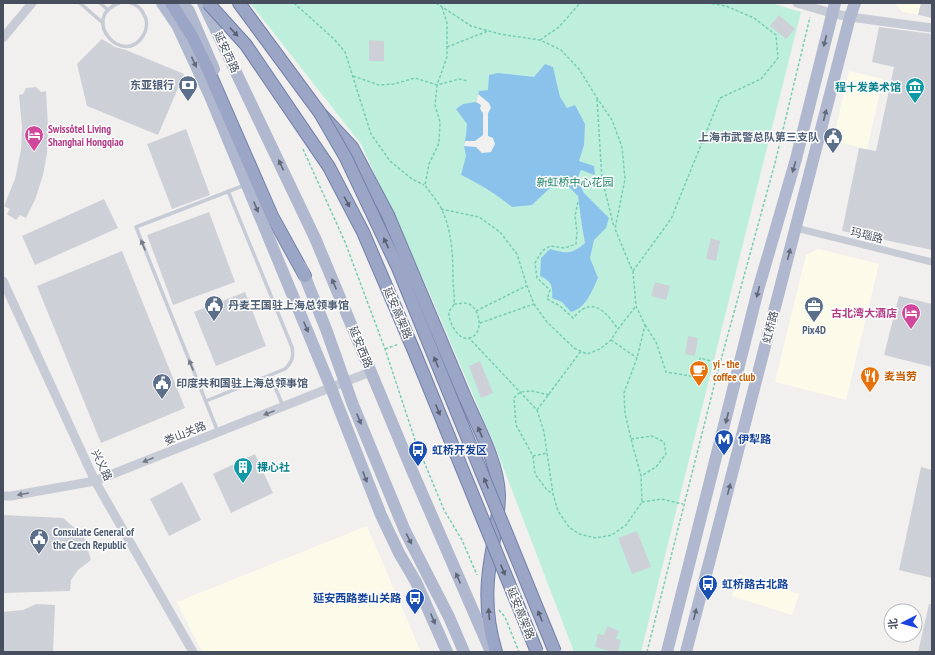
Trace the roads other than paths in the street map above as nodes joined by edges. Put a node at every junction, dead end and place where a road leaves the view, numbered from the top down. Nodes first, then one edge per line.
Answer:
1 (32, 3) edge
2 (80, 3) edge
3 (100, 3) edge
4 (119, 3) edge
5 (130, 3) edge
6 (162, 3) edge
7 (171, 3) edge
8 (182, 3) edge
9 (203, 3) edge
10 (208, 3) edge
11 (239, 3) edge
12 (797, 3) edge
13 (855, 3) edge
14 (833, 8) edge
15 (108, 10) junction
16 (850, 17) junction
17 (103, 23) junction
18 (932, 28) edge
19 (3, 38) edge
20 (320, 113) junction
21 (247, 184) junction
22 (228, 191) junction
23 (796, 228) junction
24 (932, 262) edge
25 (305, 276) junction
26 (3, 282) edge
27 (370, 372) junction
28 (270, 375) junction
29 (345, 383) junction
30 (331, 388) junction
31 (206, 401) junction
32 (284, 407) junction
33 (218, 433) junction
34 (95, 481) junction
35 (3, 496) edge
36 (193, 652) edge
37 (447, 652) edge
38 (464, 652) edge
39 (491, 652) edge
40 (496, 652) edge
41 (537, 652) edge
42 (555, 652) edge
43 (667, 652) edge
44 (686, 652) edge

1 - 19 street
2 - 17 lane
3 - 15 lane
4 - 15 lane
5 - 17 lane
6 -> 21 main road
7 - 25 highway
8 - 25 main road, 延安西路
27 -> 9 main road, 延安西路
10 -> 41 highway, 延安高架路, bridge
11 - 20 highway, 延安高架路
12 - 14 street
13 - 16 main road, 虹桥路
14 - 16 street
14 -> 43 main road, 虹桥路
15 - 17 lane
16 - 18 street
23 -> 16 main road, 虹桥路
40 -> 20 highway, bridge
42 -> 20 highway, 延安高架路, bridge
21 - 22 lane
21 -> 30 main road
22 - 28 lane
31 -> 22 lane
23 - 24 street, 玛瑙路
44 -> 23 main road, 虹桥路
25 - 29 main road, 延安西路
26 - 34 street, 兴义路
27 - 29 street, 娄山关路
39 -> 27 main road, 延安西路
28 - 31 lane
28 - 32 lane
29 - 30 street, 娄山关路
29 -> 38 main road, 延安西路
30 - 32 street, 娄山关路
30 -> 37 main road
31 - 33 lane
32 -> 33 street, 娄山关路
33 -> 34 street, 娄山关路
34 -> 35 street, 娄山关路
34 - 36 street, 兴义路

